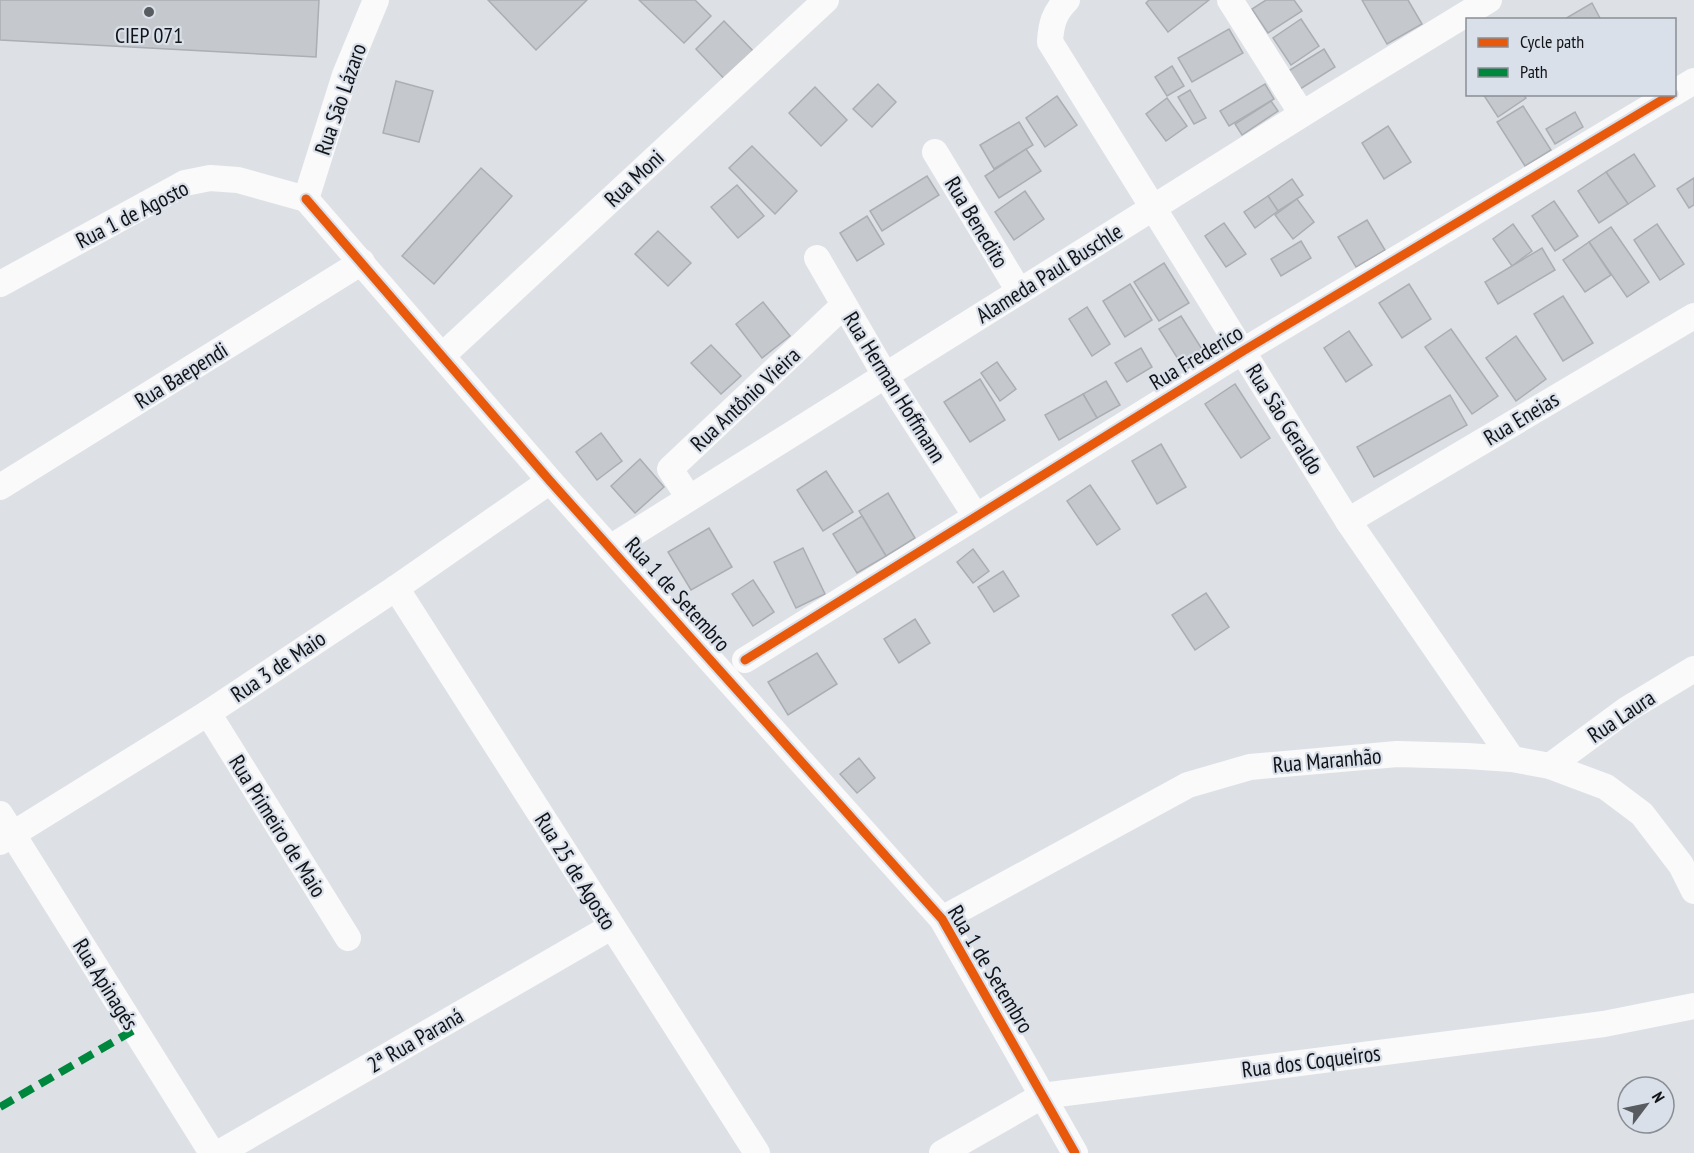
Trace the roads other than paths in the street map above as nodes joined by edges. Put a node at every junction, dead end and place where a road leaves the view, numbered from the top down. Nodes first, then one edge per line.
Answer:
1 (376, 0) edge
2 (826, 0) edge
3 (1067, 0) edge
4 (1230, 0) edge
5 (1489, 0) edge
6 (1694, 81) edge
7 (1676, 92) edge
8 (1670, 96) edge
9 (1302, 114) junction
10 (935, 152) dead end
11 (306, 199) junction
12 (1154, 207) junction
13 (817, 258) dead end
14 (362, 262) junction
15 (0, 284) edge
16 (1019, 291) junction
17 (844, 305) junction
18 (1694, 316) edge
19 (1243, 351) junction
20 (442, 356) junction
21 (885, 375) junction
22 (550, 481) junction
23 (0, 487) edge
24 (689, 498) junction
25 (975, 516) junction
26 (1348, 521) junction
27 (610, 548) junction
28 (396, 588) junction
29 (745, 660) dead end
30 (1694, 669) edge
31 (208, 713) junction
32 (1512, 759) junction
33 (1550, 766) junction
34 (4, 830) edge
35 (1694, 891) edge
36 (942, 919) junction
37 (611, 927) junction
38 (348, 938) dead end
39 (1694, 1006) edge
40 (1042, 1096) junction
41 (212, 1153) edge
42 (219, 1153) edge
43 (757, 1153) edge
44 (942, 1153) edge
45 (1075, 1153) edge

1 - 11 street, Rua São Lázaro
2 - 20 street, Rua Moni
3 - 12 street, Rua São Geraldo
4 - 9 street
5 - 9 street, Alameda Paul Buschle
6 - 7 street, Rua Frederico
8 - 19 street, Rua Frederico
9 - 12 street, Alameda Paul Buschle
10 - 16 street, Rua Benedito
11 - 14 street, Rua 1 de Setembro
11 - 15 street, Rua 1 de Agosto
12 - 16 street, Alameda Paul Buschle
12 - 19 street, Rua São Geraldo
13 - 17 street, Rua Herman Hoffmann
14 - 20 street, Rua 1 de Setembro
14 - 23 street, Rua Baependi
16 - 21 street, Alameda Paul Buschle
17 - 21 street, Rua Herman Hoffmann
17 - 24 street, Rua Antônio Vieira
18 - 26 street, Rua Eneias
19 - 25 street, Rua Frederico
19 - 26 street, Rua São Geraldo
20 - 22 street, Rua 1 de Setembro
21 - 24 street, Alameda Paul Buschle
21 - 25 street, Rua Herman Hoffmann
22 - 27 street, Rua 1 de Setembro
22 - 28 street, Rua 3 de Maio
24 - 27 street, Alameda Paul Buschle
25 - 29 street, Rua Frederico
26 - 32 street, Rua São Geraldo
27 - 36 street, Rua 1 de Setembro
28 - 31 street, Rua 3 de Maio
28 - 37 street, Rua 25 de Agosto
30 - 33 street, Rua Laura
31 - 34 street, Rua 3 de Maio
31 - 38 street, Rua Primeiro de Maio
32 - 33 street, Rua Maranhão
32 - 36 street, Rua Maranhão
33 - 35 street, Rua Maranhão
34 - 41 street, Rua Apinagés
36 - 40 street, Rua 1 de Setembro
37 - 42 street, 2ª Rua Paraná
37 - 43 street, Rua 25 de Agosto
39 - 40 street, Rua dos Coqueiros
40 - 44 street, Rua dos Coqueiros
40 - 45 street, Rua 1 de Setembro

